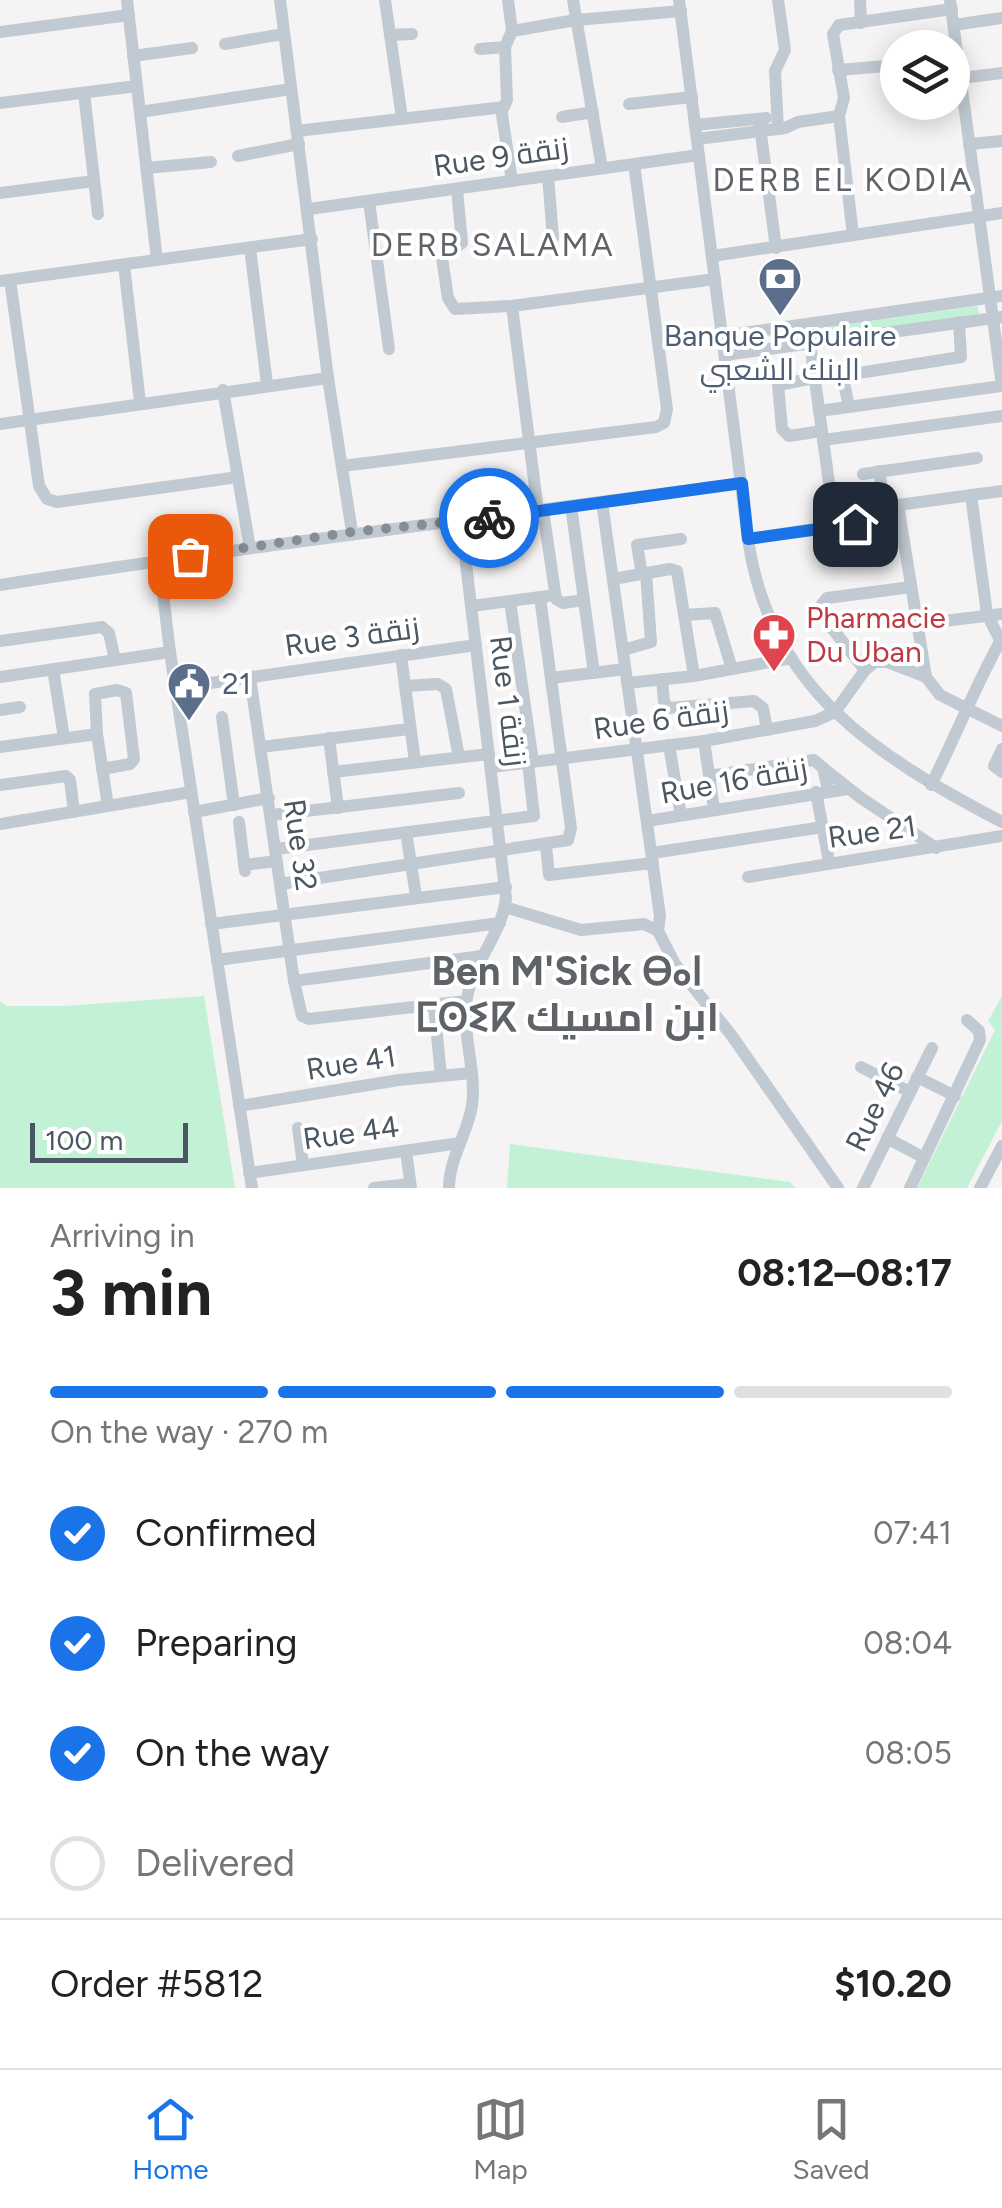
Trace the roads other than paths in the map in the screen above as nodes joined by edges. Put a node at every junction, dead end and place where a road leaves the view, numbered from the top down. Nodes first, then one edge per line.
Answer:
1 (280, 0) edge
2 (385, 0) edge
3 (508, 0) edge
4 (573, 0) edge
5 (778, 0) edge
6 (860, 0) edge
7 (130, 4) edge
8 (680, 5) edge
9 (951, 5) edge
10 (1002, 18) edge
11 (576, 20) junction
12 (861, 22) junction
13 (954, 25) junction
14 (512, 30) junction
15 (954, 30) edge
16 (0, 32) edge
17 (284, 34) junction
18 (412, 34) dead end
19 (390, 35) junction
20 (226, 44) dead end
21 (505, 47) junction
22 (192, 48) dead end
23 (480, 50) dead end
24 (134, 56) junction
25 (880, 66) edge
26 (838, 70) junction
27 (1002, 72) edge
28 (970, 77) edge
29 (137, 86) junction
30 (291, 89) junction
31 (84, 93) junction
32 (692, 96) junction
33 (0, 103) edge
34 (629, 104) dead end
35 (501, 108) junction
36 (140, 112) junction
37 (593, 112) junction
38 (839, 116) junction
39 (402, 118) junction
40 (562, 118) dead end
41 (967, 120) edge
42 (778, 123) junction
43 (759, 125) junction
44 (696, 132) junction
45 (298, 137) junction
46 (1002, 142) edge
47 (970, 144) junction
48 (699, 155) junction
49 (238, 156) dead end
50 (211, 162) dead end
51 (634, 164) junction
52 (147, 168) junction
53 (602, 168) junction
54 (548, 176) junction
55 (94, 181) junction
56 (512, 181) junction
57 (457, 188) junction
58 (0, 193) edge
59 (369, 201) junction
60 (309, 209) junction
61 (1002, 213) edge
62 (98, 214) dead end
63 (978, 216) junction
64 (853, 235) junction
65 (553, 238) dead end
66 (312, 239) junction
67 (250, 248) junction
68 (776, 248) junction
69 (712, 256) junction
70 (157, 260) junction
71 (124, 264) junction
72 (715, 279) junction
73 (5, 280) edge
74 (650, 288) junction
75 (996, 297) edge
76 (512, 306) junction
77 (998, 318) edge
78 (959, 322) junction
79 (807, 326) junction
80 (722, 336) junction
81 (810, 343) junction
82 (389, 350) dead end
83 (725, 355) junction
84 (328, 378) junction
85 (814, 378) junction
86 (267, 384) junction
87 (1002, 386) edge
88 (223, 390) junction
89 (140, 402) junction
90 (849, 407) junction
91 (819, 411) junction
92 (1002, 416) edge
93 (29, 418) junction
94 (0, 424) edge
95 (822, 435) junction
96 (529, 442) junction
97 (978, 458) dead end
98 (342, 466) junction
99 (880, 471) junction
100 (863, 474) dead end
101 (238, 477) junction
102 (742, 483) junction
103 (1002, 491) edge
104 (971, 495) junction
105 (602, 502) junction
106 (571, 506) junction
107 (892, 508) junction
108 (540, 511) junction
109 (460, 522) junction
110 (835, 527) junction
111 (352, 532) junction
112 (681, 539) dead end
113 (748, 539) junction
114 (250, 548) junction
115 (160, 560) junction
116 (644, 573) junction
117 (613, 578) junction
118 (0, 585) edge
119 (911, 587) junction
120 (555, 594) junction
121 (540, 597) junction
122 (584, 600) junction
123 (510, 601) junction
124 (471, 606) junction
125 (995, 614) edge
126 (684, 616) junction
127 (918, 624) junction
128 (0, 642) edge
129 (1001, 642) edge
130 (476, 645) junction
131 (623, 650) junction
132 (170, 652) junction
133 (401, 656) junction
134 (792, 658) junction
135 (114, 660) junction
136 (53, 669) junction
137 (732, 670) junction
138 (865, 670) junction
139 (594, 672) junction
140 (626, 676) junction
141 (694, 676) junction
142 (0, 677) edge
143 (250, 677) junction
144 (551, 678) junction
145 (926, 678) junction
146 (662, 679) junction
147 (405, 686) junction
148 (175, 688) junction
149 (20, 707) dead end
150 (968, 708) junction
151 (0, 710) edge
152 (835, 712) junction
153 (222, 717) dead end
154 (1002, 726) edge
155 (409, 728) junction
156 (766, 730) junction
157 (97, 734) junction
158 (64, 738) junction
159 (329, 738) junction
160 (704, 740) junction
161 (669, 745) junction
162 (0, 747) edge
163 (261, 747) junction
164 (638, 749) junction
165 (1002, 749) edge
166 (459, 757) junction
167 (562, 758) junction
168 (490, 760) junction
169 (415, 762) junction
170 (530, 762) junction
171 (824, 768) junction
172 (102, 770) junction
173 (333, 772) junction
174 (1002, 772) edge
175 (709, 776) junction
176 (931, 784) junction
177 (0, 785) edge
178 (848, 789) junction
179 (822, 791) junction
180 (191, 792) junction
181 (459, 793) dead end
182 (269, 798) junction
183 (234, 805) junction
184 (108, 806) junction
185 (338, 808) junction
186 (714, 809) junction
187 (74, 812) junction
188 (194, 812) junction
189 (681, 815) junction
190 (272, 816) junction
191 (498, 820) junction
192 (647, 821) junction
193 (238, 822) dead end
194 (1002, 822) edge
195 (0, 824) edge
196 (823, 827) junction
197 (406, 832) junction
198 (1002, 836) edge
199 (546, 846) junction
200 (936, 848) junction
201 (502, 850) junction
202 (276, 855) junction
203 (652, 858) junction
204 (410, 862) junction
205 (829, 862) junction
206 (748, 877) dead end
207 (280, 884) junction
208 (506, 887) junction
209 (416, 896) junction
210 (506, 907) junction
211 (284, 915) junction
212 (500, 923) junction
213 (211, 924) junction
214 (658, 931) junction
215 (290, 950) junction
216 (482, 956) junction
217 (217, 960) junction
218 (294, 981) junction
219 (466, 1001) junction
220 (434, 1005) junction
221 (967, 1020) dead end
222 (932, 1048) dead end
223 (861, 1068) dead end
224 (471, 1072) junction
225 (441, 1076) junction
226 (918, 1077) junction
227 (910, 1092) junction
228 (955, 1096) junction
229 (239, 1106) junction
230 (298, 1128) dead end
231 (887, 1138) junction
232 (460, 1144) junction
233 (1002, 1146) edge
234 (406, 1151) junction
235 (924, 1158) junction
236 (303, 1165) junction
237 (996, 1170) edge
238 (250, 1173) junction
239 (411, 1186) edge
240 (252, 1188) edge
241 (374, 1188) edge
242 (449, 1188) edge
243 (838, 1188) edge
244 (862, 1188) edge
245 (910, 1188) edge
246 (980, 1188) edge

1 - 17 street
2 - 19 street
3 - 14 street
4 - 11 street
5 - 42 street
6 - 12 street
7 - 16 street
7 - 24 street
8 - 11 street
8 - 32 street
9 - 12 street
9 - 13 street
10 - 13 street
11 - 14 street
11 - 37 street
12 - 26 street
13 - 15 street
14 - 21 street
17 - 20 street
17 - 30 street
18 - 19 street
19 - 39 street
21 - 23 street
21 - 35 street
22 - 24 street
24 - 29 street
25 - 26 street
26 - 38 street
27 - 28 street
29 - 31 street
29 - 36 street
30 - 36 street
30 - 45 street
31 - 33 street
31 - 55 street
32 - 34 street
32 - 44 street
35 - 39 street
35 - 56 street
36 - 52 street
37 - 40 street
37 - 53 street
38 - 42 street
38 - 64 street
39 - 45 street
41 - 47 street
42 - 43 street
43 - 44 street
43 - 68 street
44 - 48 street
45 - 49 street
45 - 60 street
46 - 47 street
47 - 63 street
48 - 51 street, Rue 9 زنقة
48 - 69 street
50 - 52 street
51 - 53 street, Rue 9 زنقة
51 - 74 street
52 - 70 street
53 - 54 street, Rue 9 زنقة
54 - 56 street, Rue 9 زنقة
54 - 65 street
55 - 58 street
55 - 62 street
56 - 57 street, Rue 9 زنقة
57 - 59 street, Rue 9 زنقة
57 - 76 street
59 - 60 street, Rue 9 زنقة
59 - 82 street
60 - 66 street
61 - 63 street
63 - 64 street
63 - 75 street
64 - 68 street
66 - 67 street
66 - 84 street
67 - 70 street
67 - 86 street
68 - 69 street
69 - 72 street
70 - 71 street
71 - 73 street
71 - 89 street
72 - 74 street
72 - 80 street
73 - 93 street
74 - 76 street
74 - 96 street
75 - 77 street
75 - 79 street
76 - 96 street
77 - 78 street
77 - 87 street
78 - 81 street
78 - 90 street
79 - 80 street
79 - 81 street
80 - 83 street
81 - 83 street
81 - 85 street
83 - 102 street
84 - 86 street
84 - 98 street
85 - 91 street
85 - 95 street
86 - 88 street
87 - 90 street
88 - 89 street
88 - 101 street
89 - 93 street
90 - 91 street
91 - 95 street
92 - 95 street
93 - 94 street
93 - 101 street
95 - 110 street
96 - 98 street
96 - 108 street
97 - 99 street
98 - 111 street
99 - 100 street
99 - 107 street
101 - 114 street
102 - 105 street
102 - 113 street
103 - 104 street
104 - 107 street
104 - 125 street
105 - 106 street
105 - 117 street
106 - 108 street
106 - 122 street
107 - 110 street
107 - 119 street
108 - 109 street
108 - 120 street
109 - 111 street
109 - 124 street, Rue 1 زنقة
110 - 113 street
111 - 114 street
112 - 116 street
113 - 134 street
114 - 115 street
115 - 118 street
115 - 132 street
116 - 117 street
116 - 126 street
116 - 131 street
117 - 131 street
119 - 127 street
119 - 138 street
120 - 121 street
120 - 122 street
121 - 123 street
121 - 144 street
122 - 139 street
123 - 124 street
123 - 170 street
124 - 130 street, Rue 1 زنقة
125 - 127 street
125 - 129 street
126 - 137 street
126 - 141 street
127 - 145 street
128 - 135 street
129 - 150 street
130 - 133 street, Rue 3 زنقة
130 - 168 street, Rue 1 زنقة
131 - 140 street
132 - 135 street
132 - 148 street
133 - 143 street, Rue 3 زنقة
133 - 147 street
134 - 137 street
134 - 152 street
135 - 136 street
136 - 142 street
136 - 158 street
137 - 141 street
138 - 145 street
138 - 152 street
139 - 140 street
139 - 144 street
140 - 146 street
140 - 164 street
141 - 146 street
143 - 148 street, Rue 3 زنقة
143 - 163 street, Rue 32
144 - 167 street
145 - 150 street
146 - 156 street
147 - 155 street
147 - 166 street
148 - 180 street
149 - 151 street
150 - 154 street
150 - 176 street
152 - 156 street, Rue 6 زنقة
152 - 176 street
153 - 183 street
155 - 159 street
155 - 169 street
156 - 160 street, Rue 6 زنقة
157 - 158 street
157 - 172 street
157 - 172 street
158 - 162 street
159 - 163 street
159 - 173 street
160 - 161 street, Rue 6 زنقة
160 - 175 street
161 - 164 street, Rue 6 زنقة
161 - 189 street
163 - 182 street, Rue 32
164 - 167 street, Rue 6 زنقة
164 - 192 street
165 - 174 street
166 - 168 street, Rue 6 زنقة
166 - 169 street, Rue 6 زنقة
167 - 170 street, Rue 6 زنقة
167 - 199 street
168 - 170 street, Rue 6 زنقة
168 - 191 street, Rue 1 زنقة
169 - 173 street, Rue 6 زنقة
170 - 191 street
171 - 175 street
171 - 178 street
171 - 179 street
172 - 184 street
173 - 185 street
175 - 186 street
176 - 194 street
177 - 187 street
178 - 179 street, Rue 16 زنقة
178 - 200 street
179 - 186 street, Rue 16 زنقة
179 - 196 street
180 - 184 street
180 - 188 street
181 - 185 street
182 - 183 street
182 - 190 street, Rue 32
183 - 188 street
184 - 187 street
185 - 190 street
186 - 189 street, Rue 16 زنقة
187 - 195 street
188 - 213 street
189 - 192 street, Rue 16 زنقة
190 - 202 street, Rue 32
191 - 197 street
191 - 201 street, Rue 1 زنقة
192 - 203 street
193 - 202 street
196 - 203 street
196 - 205 street
197 - 202 street
197 - 204 street
198 - 200 street, Rue 21
199 - 201 street
199 - 203 street
200 - 205 street, Rue 21
201 - 204 street
201 - 208 street, Rue 1 زنقة
202 - 207 street, Rue 32
203 - 214 street
204 - 207 street
204 - 209 street
205 - 206 street, Rue 21
207 - 211 street, Rue 32
208 - 209 street
208 - 210 street, Rue 1 زنقة
209 - 211 street
210 - 212 street
210 - 214 street
211 - 213 street
211 - 215 street, Rue 32
212 - 215 street
212 - 216 street
213 - 217 street
214 - 243 street
215 - 217 street
215 - 218 street, Rue 32
216 - 218 street
216 - 219 street
217 - 229 street
218 - 220 street
219 - 220 street
219 - 224 street
220 - 225 street
221 - 228 street
222 - 226 street, Rue 46
223 - 227 street
224 - 225 street, Rue 41
224 - 232 street
225 - 229 street, Rue 41
226 - 227 street, Rue 46
226 - 228 street
227 - 231 street, Rue 46
228 - 235 street
229 - 238 street
230 - 236 street
231 - 235 street
231 - 244 street, Rue 46
232 - 234 street, Rue 44
232 - 242 street
233 - 237 street
234 - 236 street, Rue 44
234 - 239 street
235 - 245 street
236 - 238 street, Rue 44
237 - 246 street
238 - 240 street
239 - 241 street

